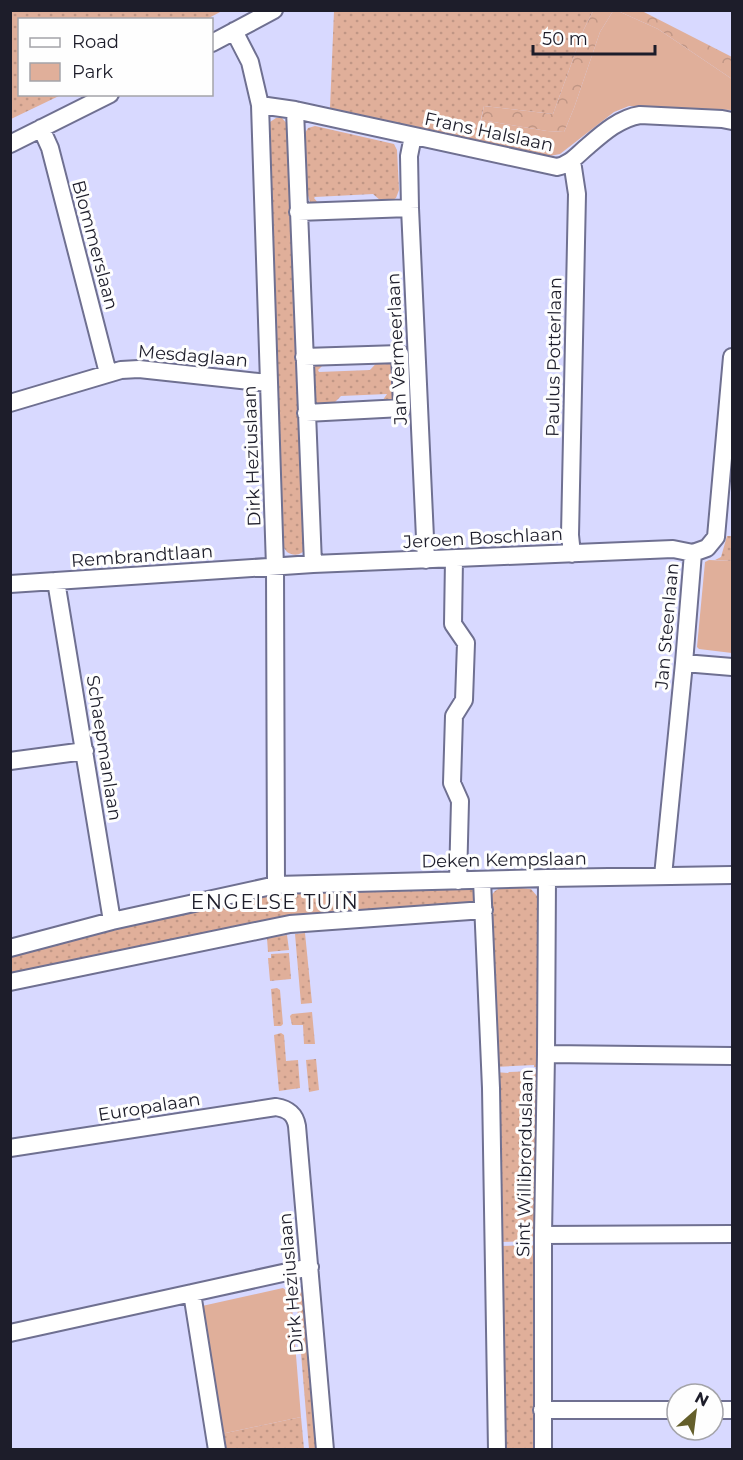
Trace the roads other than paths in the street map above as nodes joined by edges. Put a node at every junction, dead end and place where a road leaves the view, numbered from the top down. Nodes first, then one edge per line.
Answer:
1 (274, 10) edge
2 (234, 31) junction
3 (213, 42) edge
4 (106, 96) edge
5 (260, 105) junction
6 (295, 110) junction
7 (732, 122) edge
8 (41, 128) junction
9 (413, 136) junction
10 (10, 144) edge
11 (572, 161) junction
12 (410, 208) junction
13 (297, 212) junction
14 (304, 357) junction
15 (732, 357) edge
16 (108, 373) junction
17 (268, 383) junction
18 (10, 403) edge
19 (306, 413) junction
20 (728, 464) edge
21 (693, 552) junction
22 (572, 554) junction
23 (454, 559) junction
24 (426, 560) junction
25 (313, 564) junction
26 (275, 567) junction
27 (56, 581) junction
28 (10, 584) edge
29 (684, 663) junction
30 (732, 667) edge
31 (85, 751) junction
32 (10, 761) edge
33 (732, 875) edge
34 (663, 876) junction
35 (547, 878) junction
36 (458, 880) junction
37 (482, 880) junction
38 (276, 885) junction
39 (484, 910) junction
40 (112, 921) junction
41 (10, 948) edge
42 (10, 982) edge
43 (546, 1054) junction
44 (732, 1056) edge
45 (292, 1114) joint
46 (10, 1148) edge
47 (732, 1234) edge
48 (543, 1235) junction
49 (310, 1267) junction
50 (192, 1293) junction
51 (10, 1333) edge
52 (542, 1410) junction
53 (665, 1410) edge
54 (217, 1449) edge
55 (325, 1449) edge
56 (497, 1449) edge
57 (543, 1449) edge

1 - 2 street
2 - 3 street
2 - 5 street, Dirk Heziuslaan
4 - 8 street
5 - 6 street, Frans Halslaan
5 - 17 street, Dirk Heziuslaan
6 - 9 street, Frans Halslaan
6 - 13 street
7 - 11 street, Frans Halslaan
8 - 10 street
8 - 16 street, Blommerslaan
9 - 11 street, Frans Halslaan
9 - 12 street, Jan Vermeerlaan
11 - 22 street, Paulus Potterlaan
12 - 13 street
12 - 24 street, Jan Vermeerlaan
13 - 14 street
14 - 19 street
14 - 19 street
15 - 20 street, Jan Steenlaan
16 - 17 street, Mesdaglaan
16 - 18 street, Mesdaglaan
17 - 26 street, Dirk Heziuslaan
19 - 25 street
20 - 21 street, Jan Steenlaan
21 - 22 street, Jeroen Boschlaan
21 - 29 street, Jan Steenlaan
22 - 23 street, Jeroen Boschlaan
23 - 24 street, Jeroen Boschlaan
23 - 36 street
24 - 25 street, Jeroen Boschlaan
25 - 26 street, Jeroen Boschlaan
26 - 27 street, Rembrandtlaan
26 - 38 street, Dirk Heziuslaan
27 - 28 street, Rembrandtlaan
27 - 31 street, Schaepmanlaan
29 - 30 street
29 - 34 street, Jan Steenlaan
31 - 32 street
31 - 40 street, Schaepmanlaan
33 - 34 street, Deken Kempslaan
34 - 35 street, Deken Kempslaan
35 - 37 street, Deken Kempslaan
35 - 43 street, Sint Willibrorduslaan
36 - 37 street, Deken Kempslaan
36 - 38 street, Deken Kempslaan
37 - 39 street, Sint Willibrorduslaan
38 - 40 street, Deken Kempslaan
39 - 42 street
39 - 56 street, Sint Willibrorduslaan
40 - 41 street, Deken Kempslaan
43 - 44 street
43 - 48 street, Sint Willibrorduslaan
45 - 46 street, Europalaan
45 - 49 street, Dirk Heziuslaan
47 - 48 street
48 - 52 street, Sint Willibrorduslaan
49 - 50 street
49 - 55 street, Dirk Heziuslaan
50 - 51 street
50 - 54 street
52 - 53 street
52 - 57 street, Sint Willibrorduslaan

